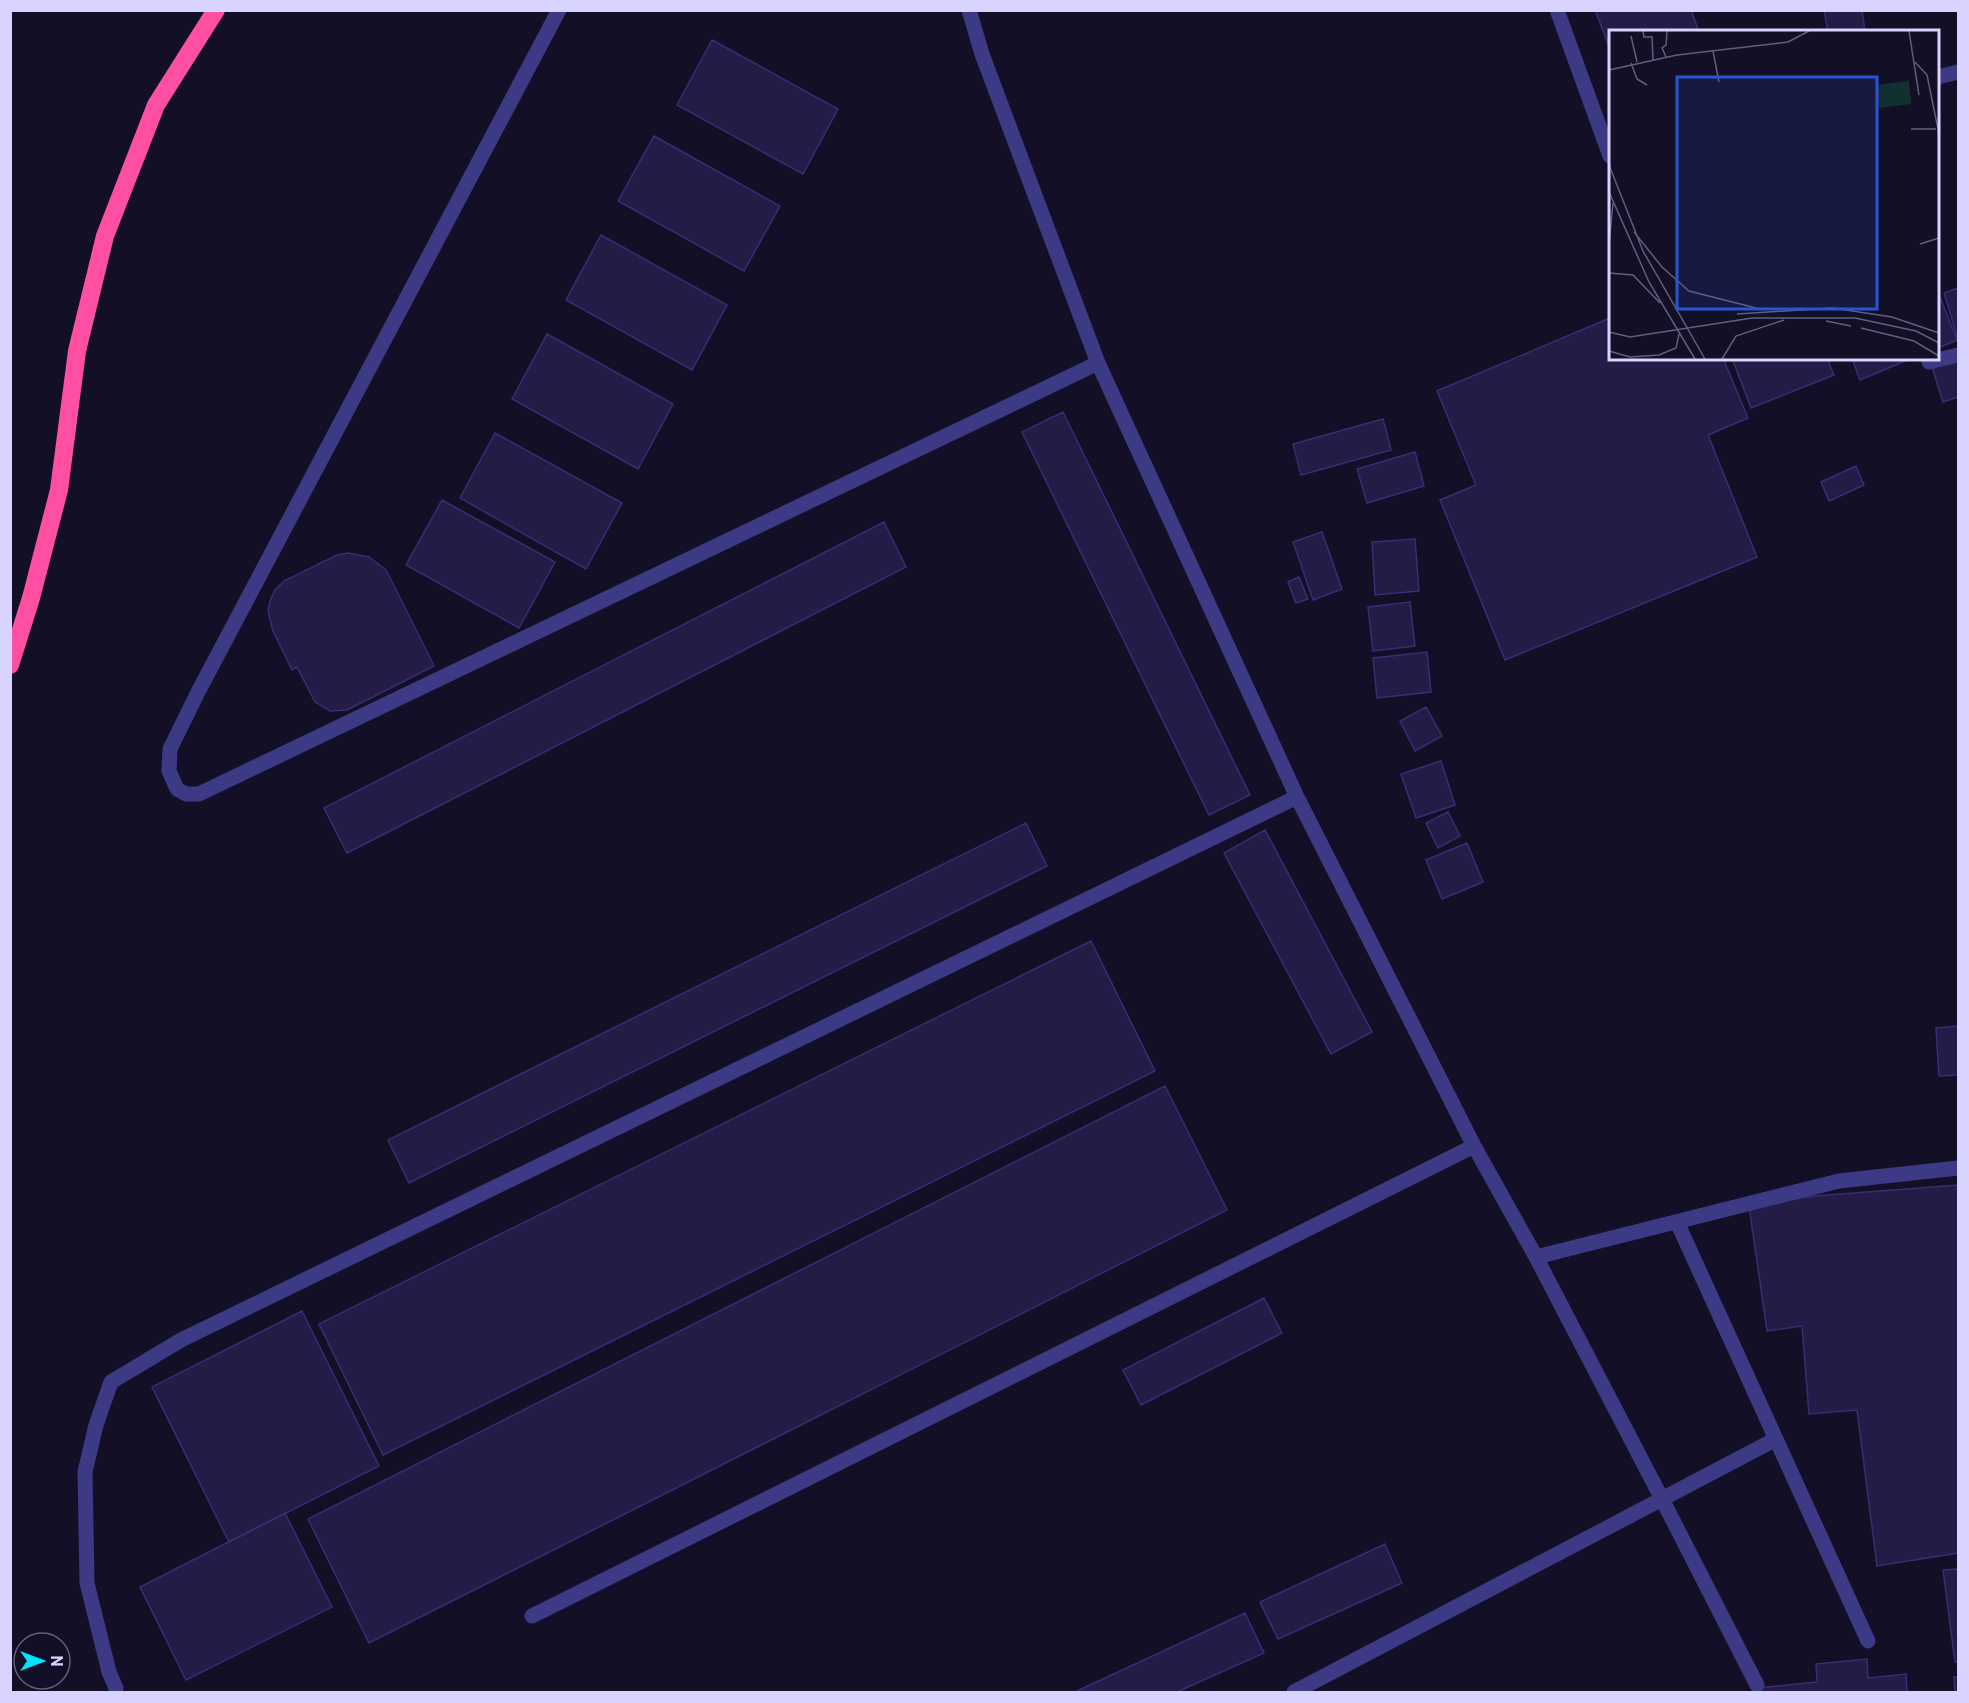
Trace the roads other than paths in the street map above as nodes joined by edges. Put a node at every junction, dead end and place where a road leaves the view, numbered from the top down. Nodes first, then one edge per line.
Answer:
1 (216, 10) edge
2 (559, 10) edge
3 (969, 10) edge
4 (1557, 10) edge
5 (1959, 72) edge
6 (1939, 77) edge
7 (1609, 151) edge
8 (1959, 355) edge
9 (1938, 360) edge
10 (1939, 360) edge
11 (1929, 362) dead end
12 (1098, 363) junction
13 (10, 665) edge
14 (1297, 797) junction
15 (1474, 1146) junction
16 (1959, 1168) edge
17 (1677, 1222) junction
18 (1536, 1257) junction
19 (1776, 1439) junction
20 (1662, 1499) junction
21 (532, 1616) dead end
22 (1868, 1641) dead end
23 (1757, 1685) dead end
24 (116, 1688) dead end
25 (1294, 1692) edge

1 - 13 highway
2 - 12 street
3 - 12 street
4 - 7 street
5 - 6 street
8 - 10 street
9 - 11 street
12 - 14 street
14 - 15 street
14 - 24 street
15 - 18 street
15 - 21 street
16 - 17 street
17 - 18 street
17 - 19 street
18 - 20 street
19 - 20 street
19 - 22 street
20 - 23 street
20 - 25 street

